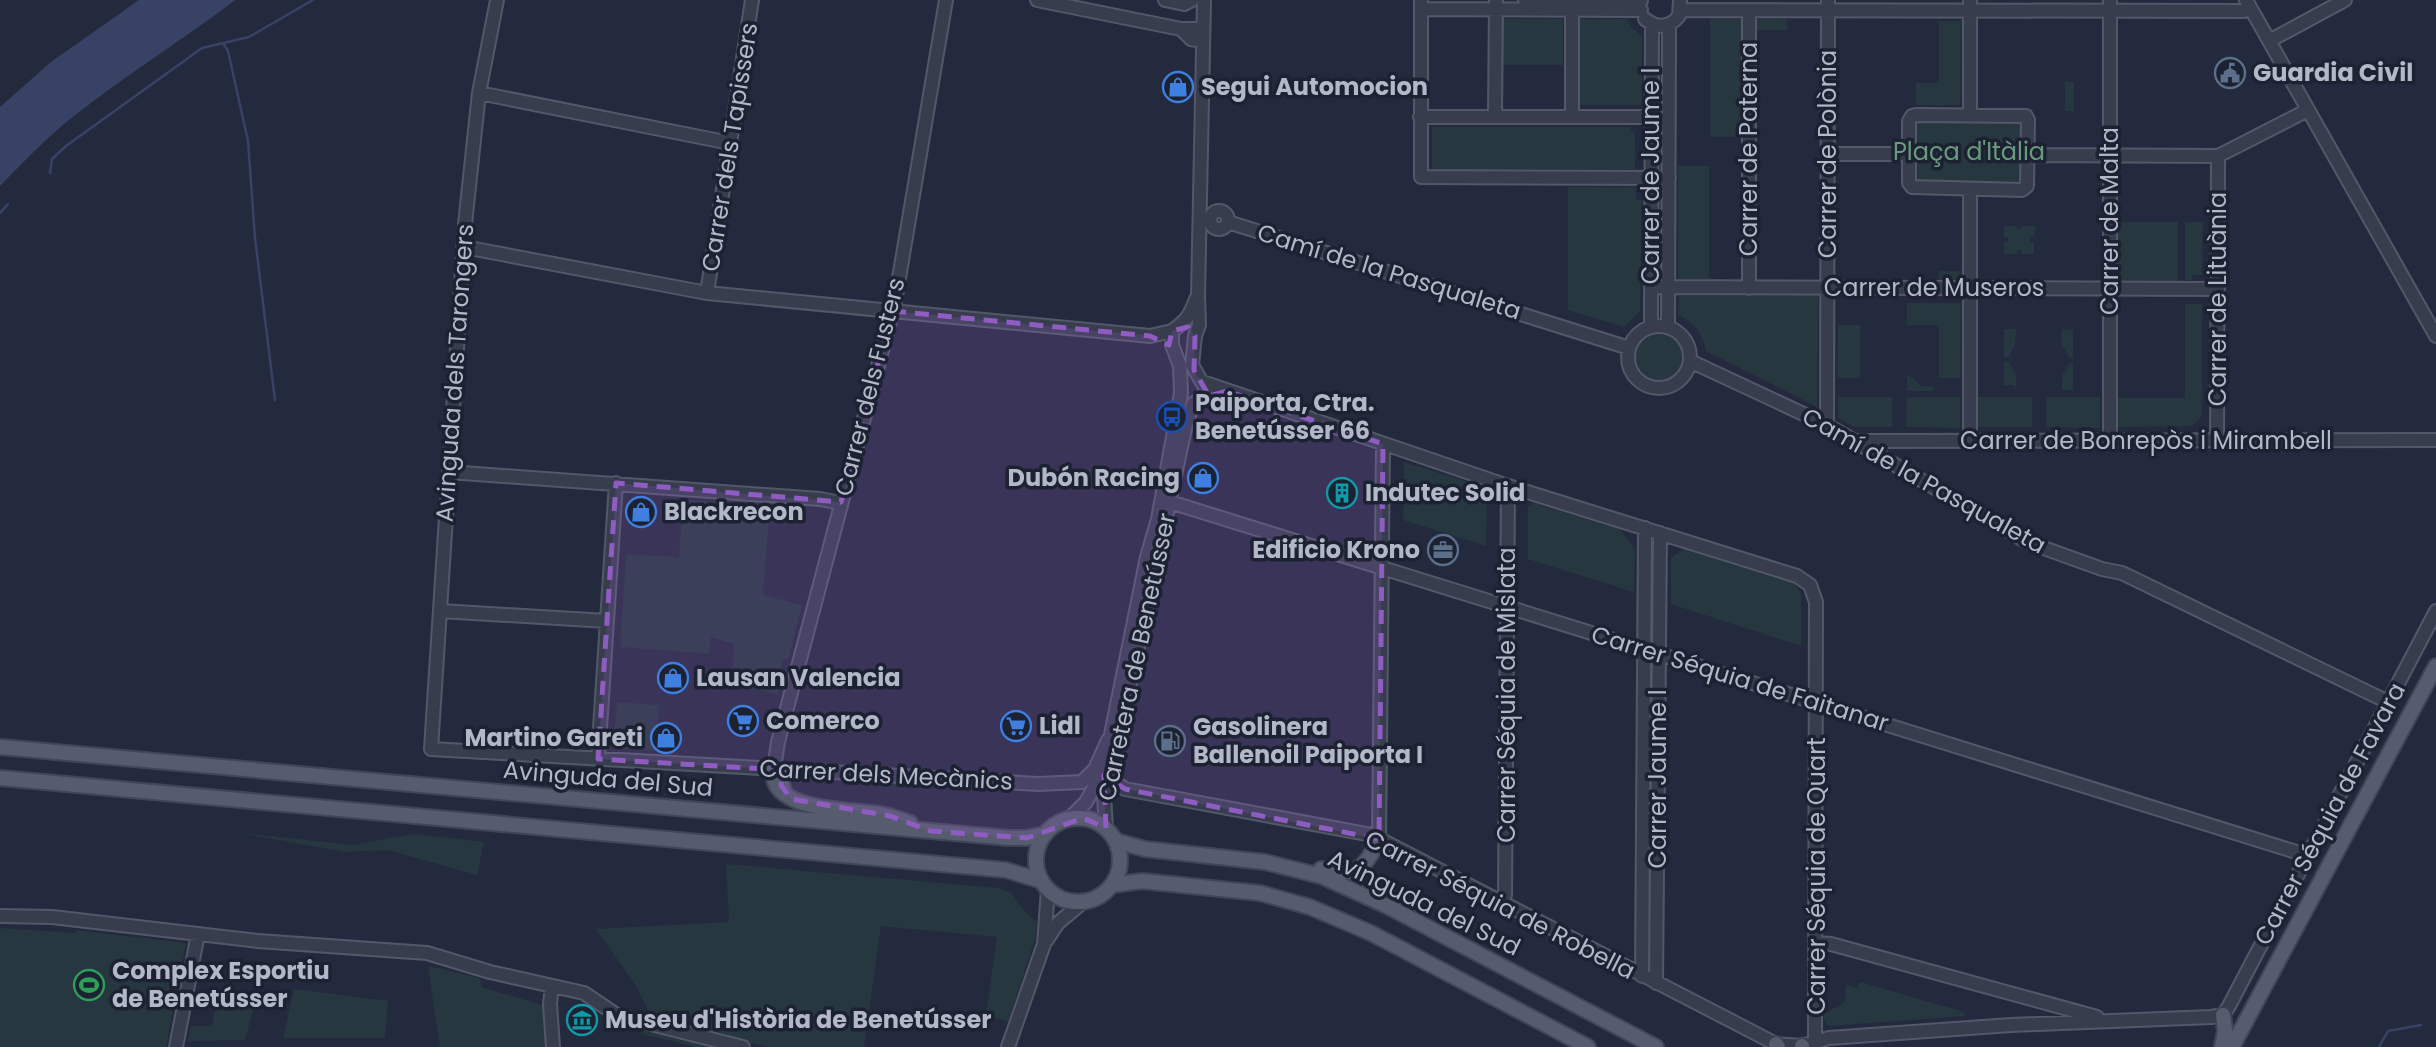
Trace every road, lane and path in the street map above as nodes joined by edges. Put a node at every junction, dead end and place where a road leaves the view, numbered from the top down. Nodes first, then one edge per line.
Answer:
1 (497, 0) edge
2 (752, 0) edge
3 (946, 0) edge
4 (1037, 0) edge
5 (1106, 0) edge
6 (1165, 0) edge
7 (1204, 0) edge
8 (1525, 0) edge
9 (2345, 0) edge
10 (1190, 2) edge
11 (1572, 3) edge
12 (2247, 3) edge
13 (1421, 4) edge
14 (1496, 4) edge
15 (1641, 4) edge
16 (1681, 4) edge
17 (1828, 4) edge
18 (1970, 4) edge
19 (2109, 4) edge
20 (1749, 10) junction
21 (1103, 13) junction
22 (1651, 24) junction
23 (1669, 25) junction
24 (1203, 35) junction
25 (2269, 41) junction
26 (479, 93) junction
27 (2308, 110) junction
28 (1970, 115) junction
29 (1420, 117) junction
30 (1495, 117) junction
31 (1572, 117) junction
32 (1651, 117) junction
33 (1669, 117) junction
34 (730, 143) junction
35 (1828, 154) junction
36 (1909, 154) junction
37 (2028, 155) junction
38 (2110, 155) junction
39 (2218, 156) junction
40 (1651, 178) junction
41 (1669, 178) junction
42 (1970, 189) junction
43 (1205, 219) junction
44 (464, 247) junction
45 (1651, 287) junction
46 (1668, 287) junction
47 (1749, 288) junction
48 (1828, 288) junction
49 (1970, 288) junction
50 (2110, 289) junction
51 (2218, 289) junction
52 (707, 293) junction
53 (1198, 296) junction
54 (892, 311) junction
55 (1651, 327) junction
56 (1668, 327) junction
57 (1177, 328) junction
58 (1150, 336) junction
59 (1195, 336) junction
60 (2436, 336) edge
61 (1172, 345) junction
62 (1629, 348) junction
63 (1690, 361) junction
64 (1203, 382) junction
65 (1227, 391) junction
66 (1181, 393) junction
67 (1198, 401) junction
68 (1827, 425) junction
69 (2436, 440) edge
70 (1857, 441) junction
71 (2217, 441) junction
72 (1970, 442) junction
73 (2110, 442) junction
74 (1383, 444) junction
75 (449, 472) junction
76 (616, 482) junction
77 (1508, 485) junction
78 (1170, 502) junction
79 (841, 503) junction
80 (1645, 528) junction
81 (1660, 533) junction
82 (1382, 567) junction
83 (1506, 606) junction
84 (440, 611) junction
85 (2436, 611) edge
86 (607, 621) junction
87 (1644, 649) junction
88 (1659, 654) junction
89 (2436, 666) edge
90 (2388, 702) junction
91 (1818, 703) junction
92 (1108, 740) junction
93 (0, 747) edge
94 (431, 749) joint
95 (598, 759) junction
96 (781, 769) junction
97 (1111, 772) junction
98 (0, 778) edge
99 (1070, 818) junction
100 (1106, 828) junction
101 (931, 831) junction
102 (1045, 834) junction
103 (1379, 839) junction
104 (1116, 841) junction
105 (2309, 856) junction
106 (1286, 866) junction
107 (1045, 885) junction
108 (1112, 885) junction
109 (1083, 902) junction
110 (1501, 903) junction
111 (0, 916) edge
112 (198, 934) junction
113 (1817, 943) junction
114 (1044, 944) junction
115 (1642, 976) junction
116 (1656, 983) junction
117 (552, 986) junction
118 (2047, 1003) junction
119 (2223, 1014) junction
120 (2111, 1021) junction
121 (2043, 1023) junction
122 (1571, 1041) edge
123 (1806, 1045) edge
124 (1777, 1046) edge
125 (176, 1047) edge
126 (553, 1047) edge
127 (743, 1047) edge
128 (1008, 1047) edge
129 (1588, 1047) edge
130 (1656, 1047) edge
131 (2222, 1047) edge
132 (2232, 1047) edge

1 - 26 street, Avinguda dels Tarongers
2 - 34 street, Carrer dels Tapissers
3 - 54 street, Carrer dels Fusters
4 - 21 street
5 - 21 street
6 - 10 street
7 - 24 street, Carretera de Benetússer
8 - 11 street
9 - 25 street
11 - 14 street
11 - 15 street
11 - 31 street
12 - 19 street
12 - 25 street
13 - 14 street
13 - 29 street
14 - 30 street
15 - 22 street
16 - 17 street
16 - 20 street
16 - 23 street
17 - 18 street
17 - 20 street
17 - 35 street, Carrer de Polònia
18 - 19 street
18 - 28 street
19 - 38 street, Carrer de Malta
20 - 47 street, Carrer de Paterna
21 - 24 street
22 - 23 street
22 - 32 street, Carrer de Jaume I
23 - 33 street, Carrer de Jaume I
24 - 43 street, Carretera de Benetússer
25 - 27 street
26 - 34 street
26 - 44 street, Avinguda dels Tarongers
27 - 39 street
27 - 60 street
28 - 36 street
28 - 37 street
29 - 30 street
29 - 40 street
30 - 31 street
31 - 32 street
32 - 33 street
32 - 40 street, Carrer de Jaume I
33 - 41 street, Carrer de Jaume I
34 - 52 street, Carrer dels Tapissers
35 - 36 street
35 - 48 street, Carrer de Polònia
36 - 42 street
37 - 38 street
37 - 42 street
38 - 39 street
38 - 50 street, Carrer de Malta
39 - 51 street, Carrer de Lituània
40 - 41 street
40 - 45 street, Carrer de Jaume I
41 - 46 street, Carrer de Jaume I
42 - 49 street
43 - 53 street, Carretera de Benetússer
43 - 62 street, Camí de la Pasqualeta
44 - 52 street
44 - 75 street, Avinguda dels Tarongers
45 - 46 street, Carrer de Museros
45 - 55 street, Carrer de Jaume I
46 - 47 street, Carrer de Museros
46 - 56 street, Carrer de Jaume I
47 - 48 street, Carrer de Museros
48 - 49 street, Carrer de Museros
48 - 68 street, Carrer de Polònia
49 - 50 street, Carrer de Museros
49 - 72 street
50 - 51 street, Carrer de Museros
50 - 73 street, Carrer de Malta
51 - 71 street, Carrer de Lituània
52 - 54 street
53 - 57 street, Carretera de Benetússer
53 - 59 street, Carretera de Benetússer
54 - 58 street
54 - 79 street, Carrer dels Fusters
55 - 56 street
55 - 62 street
56 - 63 street
57 - 58 street
57 - 59 street
57 - 61 street, Carretera de Benetússer
58 - 61 street
59 - 64 street, Carretera de Benetússer
61 - 66 street, Carretera de Benetússer
62 - 63 street
63 - 68 street, Camí de la Pasqualeta
64 - 65 street
64 - 67 street, Carretera de Benetússer
65 - 67 street
65 - 74 street
66 - 67 street
66 - 92 street, Carretera de Benetússer
67 - 78 street, Carretera de Benetússer
68 - 70 street, Camí de la Pasqualeta
69 - 71 street, Carrer de Bonrepòs i Mirambell
70 - 72 street, Carrer de Bonrepòs i Mirambell
70 - 90 street, Camí de la Pasqualeta
71 - 73 street, Carrer de Bonrepòs i Mirambell
72 - 73 street, Carrer de Bonrepòs i Mirambell
74 - 77 street
74 - 82 street
75 - 76 street
75 - 84 street, Avinguda dels Tarongers
76 - 79 street
76 - 86 street
77 - 80 street
77 - 83 street, Carrer Séquia de Mislata
78 - 82 street, Carrer Séquia de Faitanar
78 - 97 street, Carretera de Benetússer
79 - 96 street, Carrer dels Fusters
80 - 81 street
80 - 87 street, Carrer Jaume I
81 - 88 street, Carrer Jaume I
81 - 91 street, Carrer Séquia de Quart
82 - 83 street, Carrer Séquia de Faitanar
82 - 103 street
83 - 87 street, Carrer Séquia de Faitanar
83 - 110 street, Carrer Séquia de Mislata
84 - 86 street
84 - 94 street, Avinguda dels Tarongers
85 - 90 street, Carrer Séquia de Favara
86 - 95 street
87 - 88 street, Carrer Séquia de Faitanar
87 - 115 street, Carrer Jaume I
88 - 91 street, Carrer Séquia de Faitanar
88 - 116 street, Carrer Jaume I
89 - 132 main road
90 - 105 street, Carrer Séquia de Favara
91 - 105 street, Carrer Séquia de Faitanar
91 - 113 street, Carrer Séquia de Quart
92 - 96 street, Carrer dels Mecànics
92 - 99 street, Carretera de Benetússer
93 - 101 main road, Avinguda del Sud
94 - 95 street, Carrer dels Mecànics
95 - 96 street, Carrer dels Mecànics
96 - 101 main road
97 - 100 street, Carretera de Benetússer
97 - 103 street, Carrer Séquia de Robella
98 - 107 main road
99 - 100 main road
99 - 102 main road
100 - 104 main road
101 - 102 main road, Avinguda del Sud
102 - 107 main road
103 - 106 main road
103 - 110 street, Carrer Séquia de Robella
104 - 106 main road, Avinguda del Sud
104 - 108 main road
105 - 119 street, Carrer Séquia de Favara
106 - 130 main road, Avinguda del Sud
107 - 109 main road
107 - 114 street
108 - 109 main road
108 - 122 main road, Avinguda del Sud
109 - 114 street
110 - 115 street, Carrer Séquia de Robella
111 - 112 street
112 - 117 street
112 - 125 street
113 - 118 street
113 - 123 street, Carrer Séquia de Quart
114 - 128 street
115 - 116 street, Carrer Séquia de Robella
116 - 124 street, Carrer Séquia de Robella
117 - 126 street
117 - 127 street
118 - 120 street
118 - 121 street
119 - 120 street, Carrer Séquia de Robella
119 - 131 main road
120 - 121 street, Carrer Séquia de Robella
121 - 123 street, Carrer Séquia de Robella
122 - 129 main road, Avinguda del Sud
123 - 124 street, Carrer Séquia de Robella

